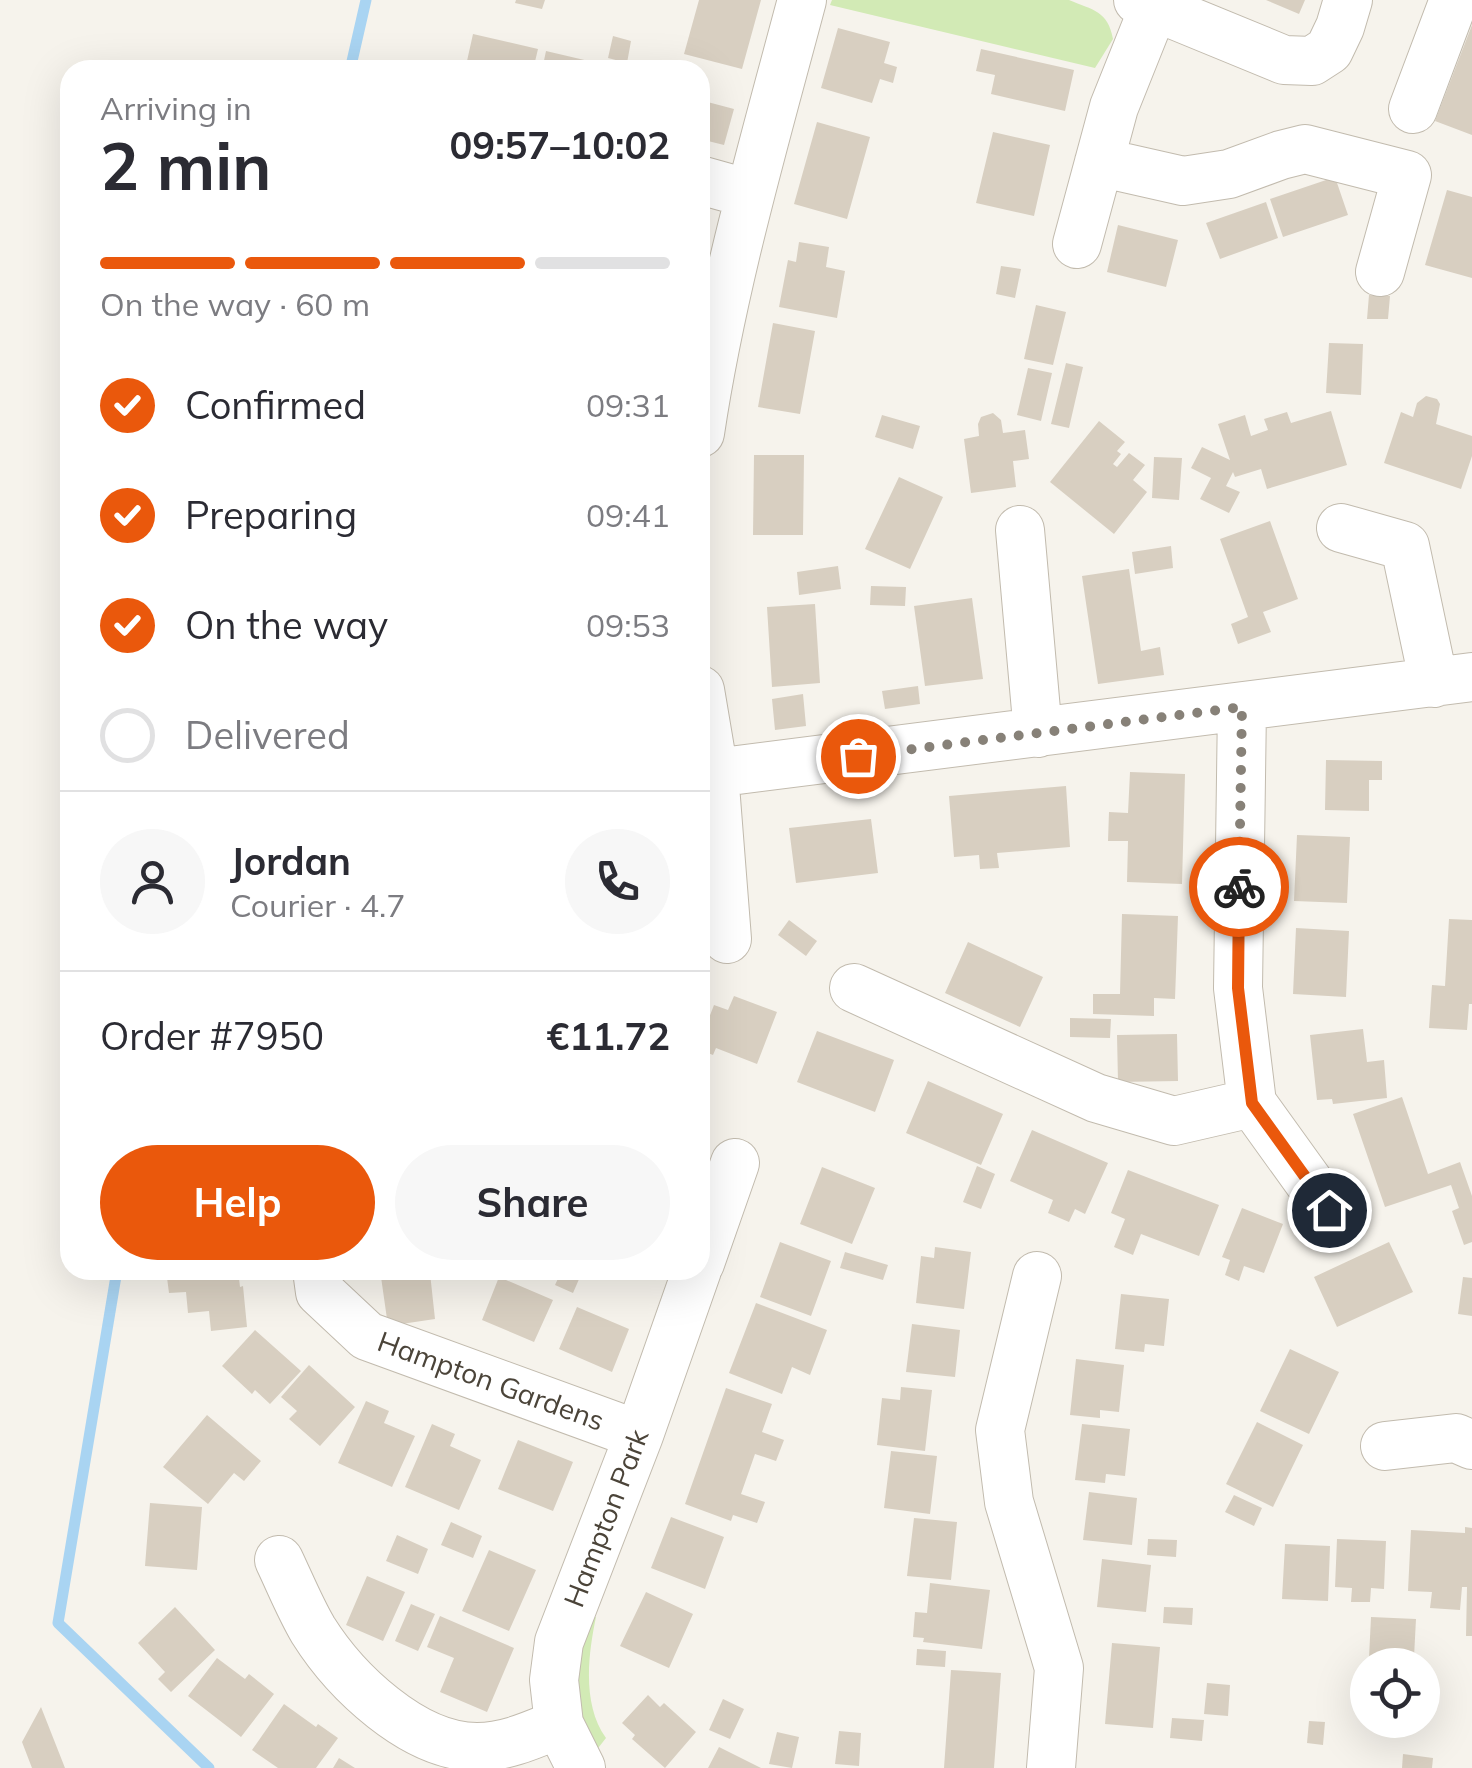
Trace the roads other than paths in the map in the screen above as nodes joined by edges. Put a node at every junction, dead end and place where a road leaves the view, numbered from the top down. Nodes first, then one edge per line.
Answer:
1 (802, 0) edge
2 (1348, 0) edge
3 (1454, 0) edge
4 (1146, 3) edge
5 (1413, 109) dead end
6 (1099, 162) junction
7 (710, 183) edge
8 (750, 194) junction
9 (1077, 244) dead end
10 (1380, 272) dead end
11 (710, 368) edge
12 (1341, 528) dead end
13 (1020, 530) dead end
14 (1453, 680) edge
15 (1242, 707) junction
16 (1038, 734) junction
17 (710, 749) edge
18 (714, 773) junction
19 (711, 880) edge
20 (727, 939) dead end
21 (854, 988) dead end
22 (1252, 1103) junction
23 (735, 1163) dead end
24 (1329, 1210) dead end
25 (710, 1234) edge
26 (1037, 1276) dead end
27 (318, 1280) edge
28 (693, 1280) edge
29 (638, 1435) junction
30 (1472, 1445) edge
31 (1385, 1446) dead end
32 (279, 1560) dead end
33 (558, 1724) junction
34 (581, 1768) edge
35 (1052, 1768) edge

1 - 8 street
2 - 4 street
3 - 5 street
4 - 6 street
6 - 9 street
6 - 10 street
7 - 8 street
8 - 11 street
12 - 14 street
13 - 16 street
14 - 15 street
15 - 16 street
15 - 22 street
16 - 18 street
17 - 18 street
18 - 19 street
19 - 20 street
21 - 22 street
22 - 24 street
23 - 25 street
26 - 35 street
27 - 29 street, Hampton Gardens
28 - 29 street, Hampton Park
29 - 33 street, Hampton Park
30 - 31 street
32 - 33 street
33 - 34 street, Hampton Park

